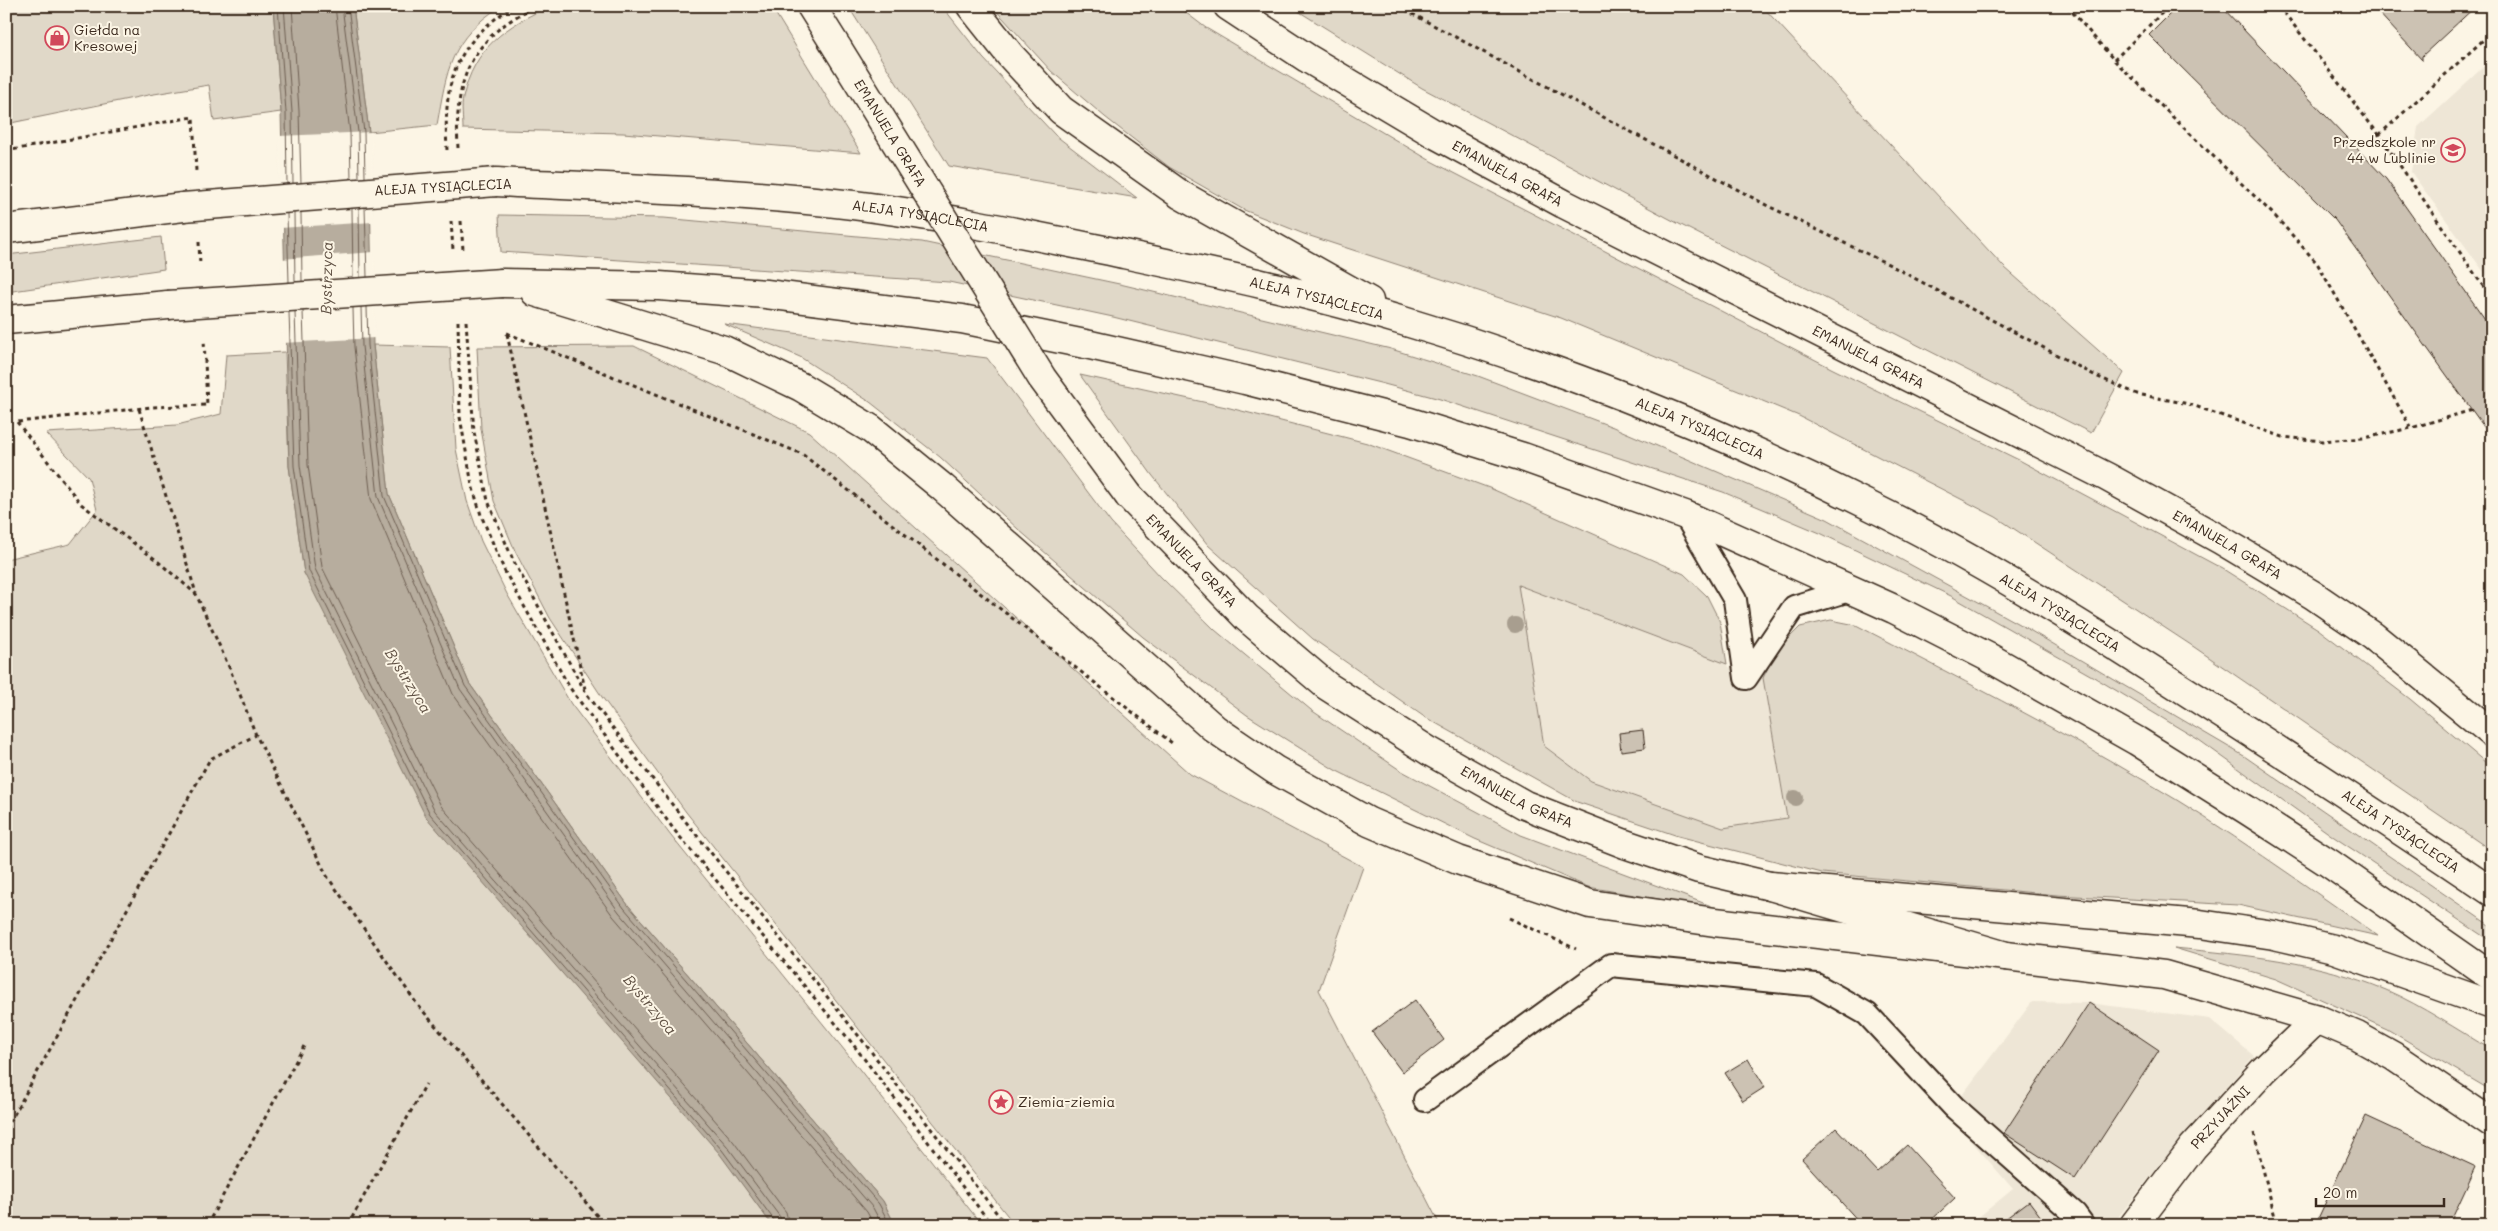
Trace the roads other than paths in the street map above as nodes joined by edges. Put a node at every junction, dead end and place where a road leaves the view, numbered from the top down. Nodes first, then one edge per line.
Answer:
1 (811, 6) edge
2 (971, 6) edge
3 (1228, 6) edge
4 (6, 229) edge
5 (502, 282) junction
6 (6, 320) edge
7 (1405, 321) junction
8 (1685, 515) junction
9 (1849, 590) junction
10 (2492, 733) edge
11 (1770, 886) junction
12 (2492, 892) edge
13 (2006, 956) junction
14 (2492, 977) edge
15 (2492, 1005) edge
16 (2317, 1019) junction
17 (1425, 1100) dead end
18 (2492, 1123) edge
19 (2083, 1225) edge
20 (2134, 1225) edge

1 - 11 main road, EMANUELA GRAFA, bridge
2 - 7 main road
3 - 10 main road, EMANUELA GRAFA
4 - 7 main road, ALEJA TYSIĄCLECIA, bridge
5 - 6 main road, bridge
5 - 8 main road
5 - 13 main road
7 - 12 main road, ALEJA TYSIĄCLECIA
8 - 9 main road
8 - 9 lane
9 - 14 main road
11 - 13 main road
11 - 15 main road
13 - 16 main road
16 - 18 main road
16 - 20 main road, PRZYJAŹNI
17 - 19 lane

